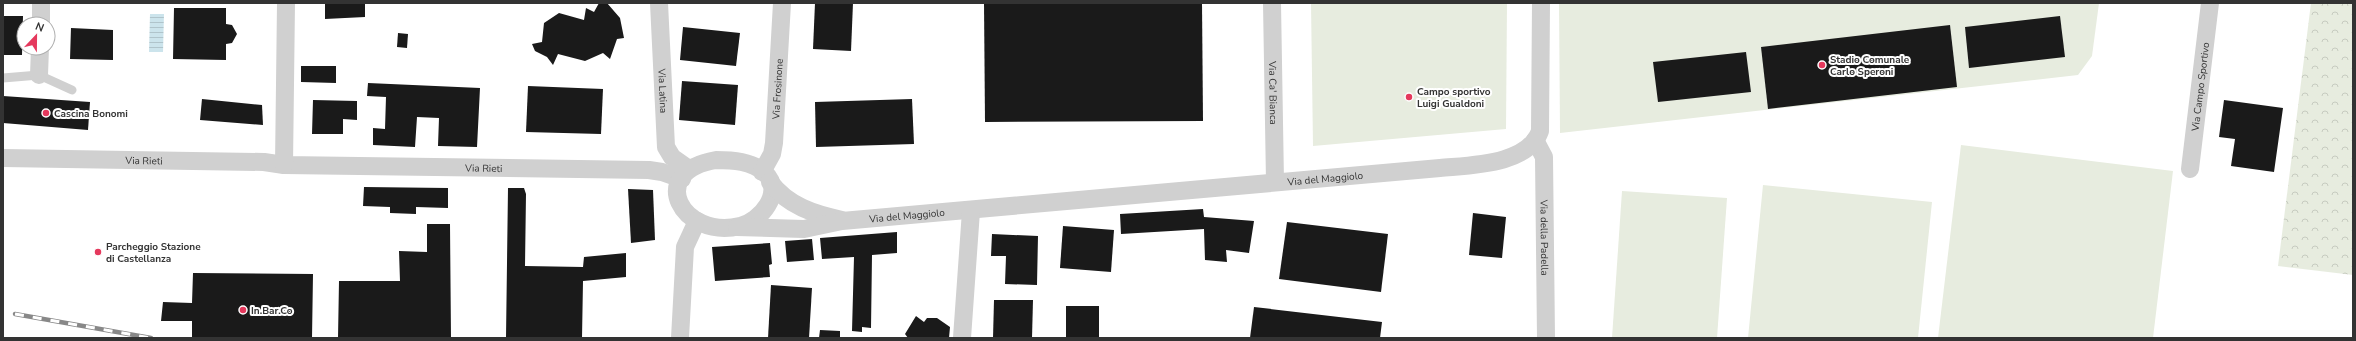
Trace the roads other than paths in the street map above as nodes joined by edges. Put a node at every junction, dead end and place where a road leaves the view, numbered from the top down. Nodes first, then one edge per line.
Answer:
1 (42, 3) edge
2 (286, 3) edge
3 (659, 3) edge
4 (782, 3) edge
5 (1272, 3) edge
6 (1542, 3) edge
7 (2210, 3) edge
8 (41, 16) edge
9 (40, 56) edge
10 (39, 75) junction
11 (3, 78) edge
12 (72, 90) dead end
13 (1535, 140) junction
14 (3, 158) edge
15 (284, 165) junction
16 (2190, 169) dead end
17 (685, 174) junction
18 (766, 177) junction
19 (1275, 182) junction
20 (971, 211) junction
21 (842, 220) junction
22 (697, 221) junction
23 (737, 227) junction
24 (680, 331) edge
25 (962, 338) edge
26 (1546, 338) edge

1 - 8 street
2 - 15 street
3 - 17 street, Via Latina
4 - 18 street, Via Frosinone
5 - 19 street, Via Ca' Bianca
6 - 13 street
7 - 16 street, Via Campo Sportivo
9 - 10 street
10 - 11 lane
10 - 12 lane
13 - 19 street, Via del Maggiolo
13 - 26 street, Via della Padella
14 - 15 street, Via Rieti
15 - 17 street, Via Rieti
17 - 18 street
17 - 22 street
18 - 21 street, Via del Maggiolo
18 - 23 street
19 - 20 street, Via del Maggiolo
20 - 21 street, Via del Maggiolo
20 - 25 street
21 - 23 street, Via del Maggiolo
22 - 23 street
22 - 24 street

